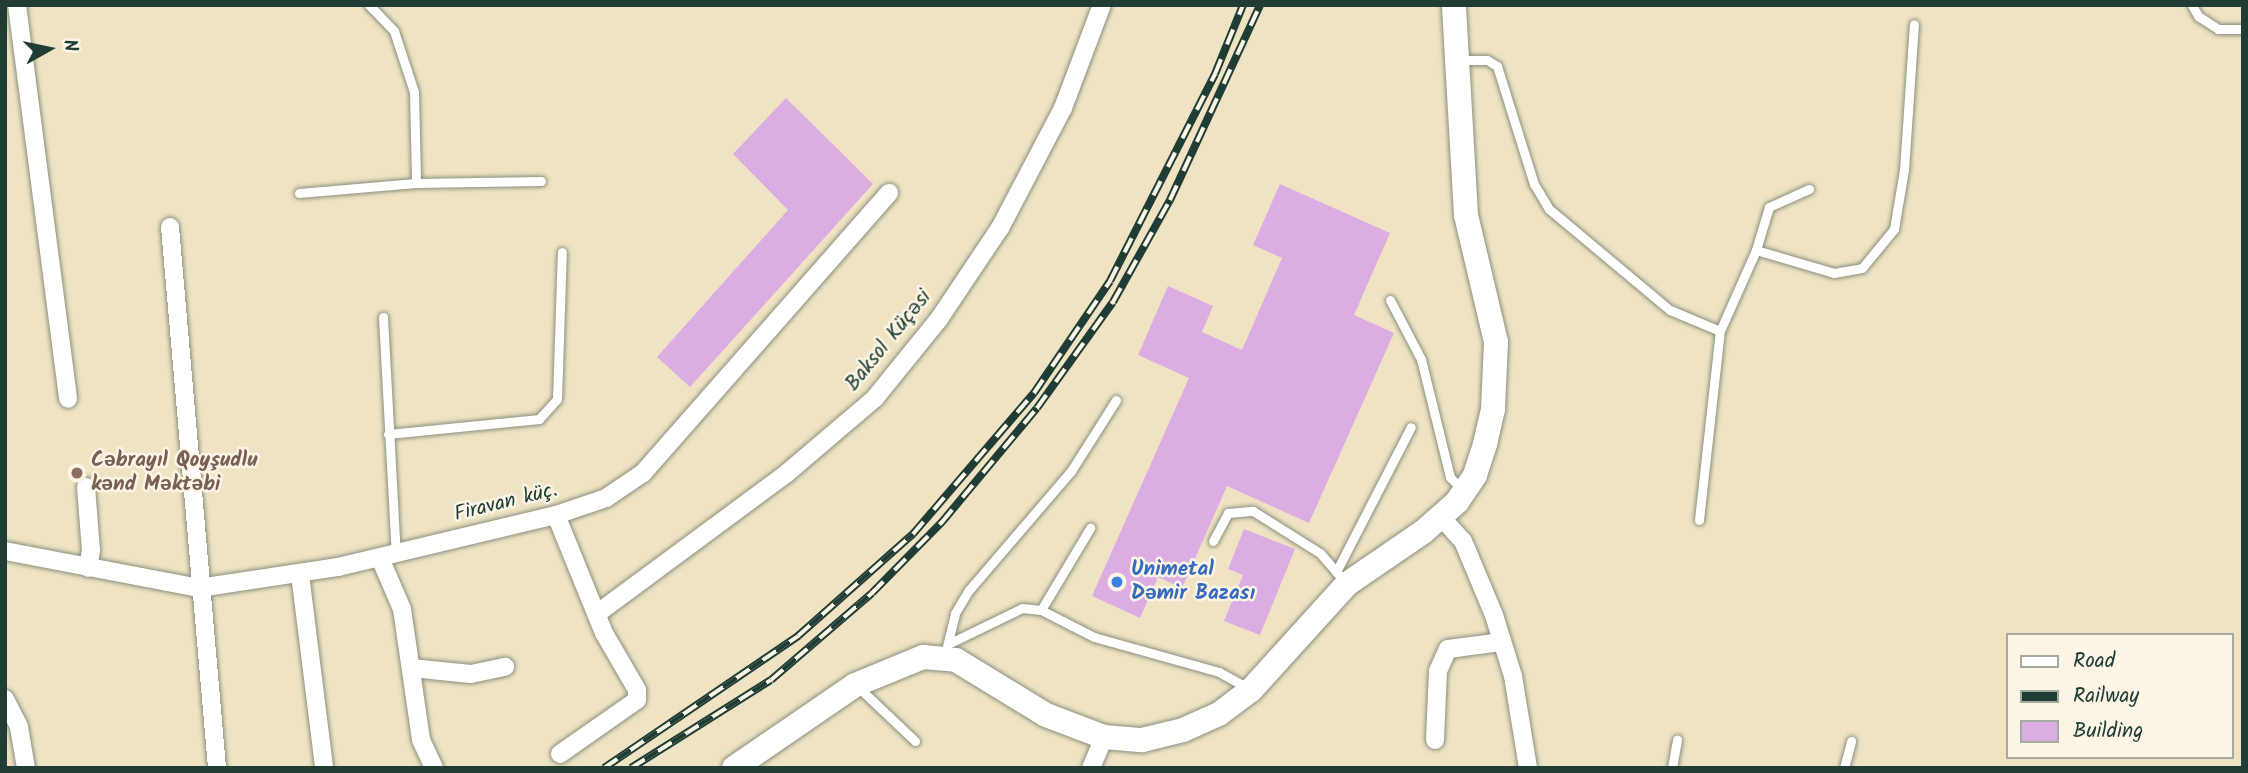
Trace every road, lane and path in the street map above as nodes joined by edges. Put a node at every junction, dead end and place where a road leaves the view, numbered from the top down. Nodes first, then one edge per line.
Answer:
1 (17, 5) edge
2 (369, 5) edge
3 (1102, 5) edge
4 (1454, 5) edge
5 (2192, 5) edge
6 (1914, 24) dead end
7 (2243, 29) edge
8 (1456, 60) junction
9 (541, 181) dead end
10 (416, 183) junction
11 (1809, 189) dead end
12 (889, 192) dead end
13 (299, 193) dead end
14 (170, 227) dead end
15 (1756, 250) junction
16 (562, 253) dead end
17 (1390, 300) dead end
18 (383, 317) dead end
19 (1720, 331) junction
20 (68, 399) dead end
21 (1116, 400) dead end
22 (1411, 427) dead end
23 (388, 434) junction
24 (86, 487) dead end
25 (1465, 492) junction
26 (556, 515) junction
27 (1443, 518) junction
28 (1699, 520) dead end
29 (1090, 528) dead end
30 (1213, 541) dead end
31 (5, 551) edge
32 (388, 556) junction
33 (88, 568) junction
34 (300, 574) junction
35 (1341, 578) junction
36 (199, 588) junction
37 (1041, 610) junction
38 (598, 613) junction
39 (1501, 642) junction
40 (944, 650) junction
41 (505, 667) dead end
42 (411, 668) junction
43 (855, 685) junction
44 (1251, 690) junction
45 (7, 706) edge
46 (1104, 737) junction
47 (1677, 738) dead end
48 (1435, 740) dead end
49 (915, 741) dead end
50 (1851, 741) dead end
51 (561, 754) dead end
52 (26, 768) edge
53 (217, 768) edge
54 (324, 768) edge
55 (434, 768) edge
56 (734, 768) edge
57 (1091, 768) edge
58 (1528, 768) edge
59 (1672, 768) edge
60 (1844, 768) edge

1 - 20 street
2 - 10 lane
3 - 38 street, Baksol Küçəsi
4 - 8 main road
5 - 7 lane
6 - 15 lane
8 - 19 lane
8 - 25 main road
9 - 10 lane
10 - 13 lane
11 - 15 lane
12 - 26 street, Firavan küç.
14 - 36 street
15 - 19 lane
16 - 23 lane
17 - 25 lane
18 - 23 lane
19 - 28 lane
21 - 40 lane
22 - 35 lane
23 - 32 lane
24 - 33 street
25 - 27 main road
26 - 32 street, Firavan küç.
26 - 38 street
27 - 35 main road
27 - 39 street
29 - 37 lane
30 - 35 lane
31 - 33 street, Firavan küç.
32 - 34 street, Firavan küç.
32 - 42 street
33 - 36 street, Firavan küç.
34 - 36 street, Firavan küç.
34 - 54 street
35 - 44 main road
36 - 53 street
37 - 40 lane
37 - 44 lane
38 - 51 street
39 - 48 street
39 - 58 street
40 - 43 main road
40 - 46 main road
41 - 42 street
42 - 55 street
43 - 49 lane
43 - 56 main road
44 - 46 main road
45 - 52 street
46 - 57 street
47 - 59 lane
50 - 60 lane

